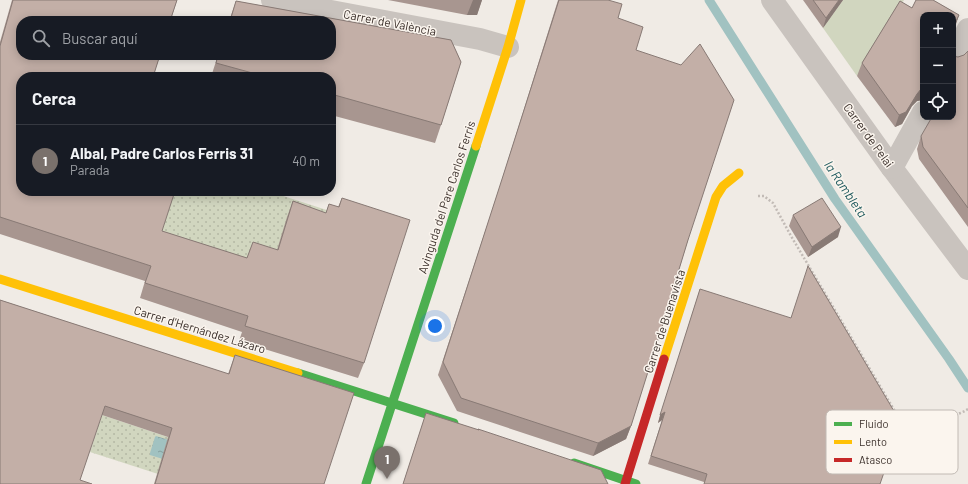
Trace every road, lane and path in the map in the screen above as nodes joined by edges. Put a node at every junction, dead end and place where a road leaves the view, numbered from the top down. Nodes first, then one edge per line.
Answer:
1 (272, 0) edge
2 (522, 0) edge
3 (772, 0) edge
4 (968, 29) edge
5 (508, 47) junction
6 (956, 51) edge
7 (920, 117) edge
8 (892, 168) junction
9 (740, 173) dead end
10 (758, 196) dead end
11 (968, 269) edge
12 (0, 279) edge
13 (392, 402) junction
14 (968, 409) edge
15 (894, 410) edge
16 (958, 413) edge
17 (462, 426) edge
18 (566, 460) edge
19 (626, 483) edge
20 (366, 484) edge
21 (636, 484) edge

1 - 5 street, Carrer de València
2 - 5 street, Avinguda del Pare Carlos Ferris
3 - 8 street, Carrer de Pelai
4 - 6 street
5 - 13 street, Avinguda del Pare Carlos Ferris
7 - 8 street
8 - 11 street, Carrer de Pelai
9 - 19 street, Carrer de Buenavista
10 - 15 path
12 - 13 street, Carrer d'Hernández Lázaro
13 - 17 street, Carrer d'Hernández Lázaro
13 - 20 street, Avinguda del Pare Carlos Ferris
14 - 16 path
18 - 19 street
19 - 21 street

